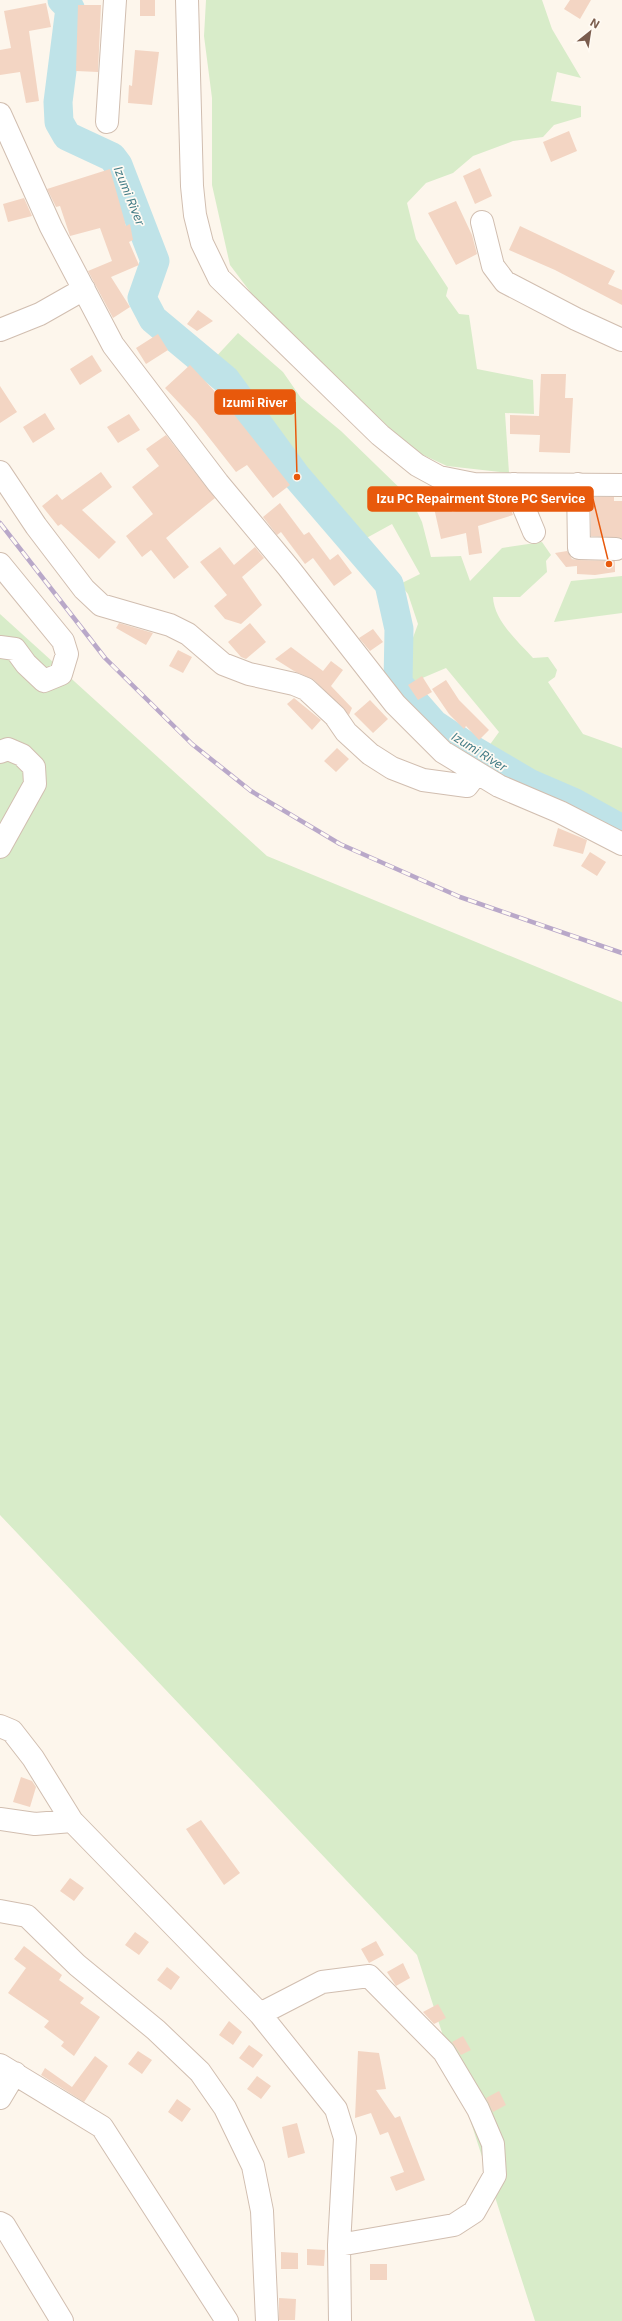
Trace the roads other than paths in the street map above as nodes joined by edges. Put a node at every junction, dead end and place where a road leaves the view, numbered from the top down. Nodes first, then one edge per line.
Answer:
1 (115, 0) edge
2 (188, 0) edge
3 (0, 114) edge
4 (107, 122) dead end
5 (482, 222) dead end
6 (84, 289) junction
7 (0, 330) edge
8 (622, 340) edge
9 (0, 472) edge
10 (514, 484) junction
11 (578, 484) junction
12 (622, 485) edge
13 (534, 532) dead end
14 (616, 549) dead end
15 (0, 564) edge
16 (0, 647) edge
17 (0, 752) edge
18 (477, 773) junction
19 (622, 844) edge
20 (0, 847) edge
21 (0, 1726) edge
22 (0, 1819) edge
23 (72, 1821) junction
24 (0, 1911) edge
25 (260, 2014) junction
26 (7, 2069) edge
27 (0, 2098) edge
28 (0, 2223) edge
29 (339, 2245) junction
30 (62, 2321) edge
31 (227, 2321) edge
32 (267, 2321) edge
33 (340, 2321) edge

1 - 4 street
2 - 10 street
3 - 6 street
5 - 8 street
6 - 7 street
6 - 18 street
9 - 18 street
10 - 11 street
10 - 13 street
11 - 12 street
11 - 14 street
15 - 16 street
17 - 20 street
18 - 19 street
21 - 23 street
22 - 23 street
23 - 25 street
24 - 32 street
25 - 29 street
25 - 29 street
26 - 27 street
26 - 31 street
28 - 30 street
29 - 33 street

